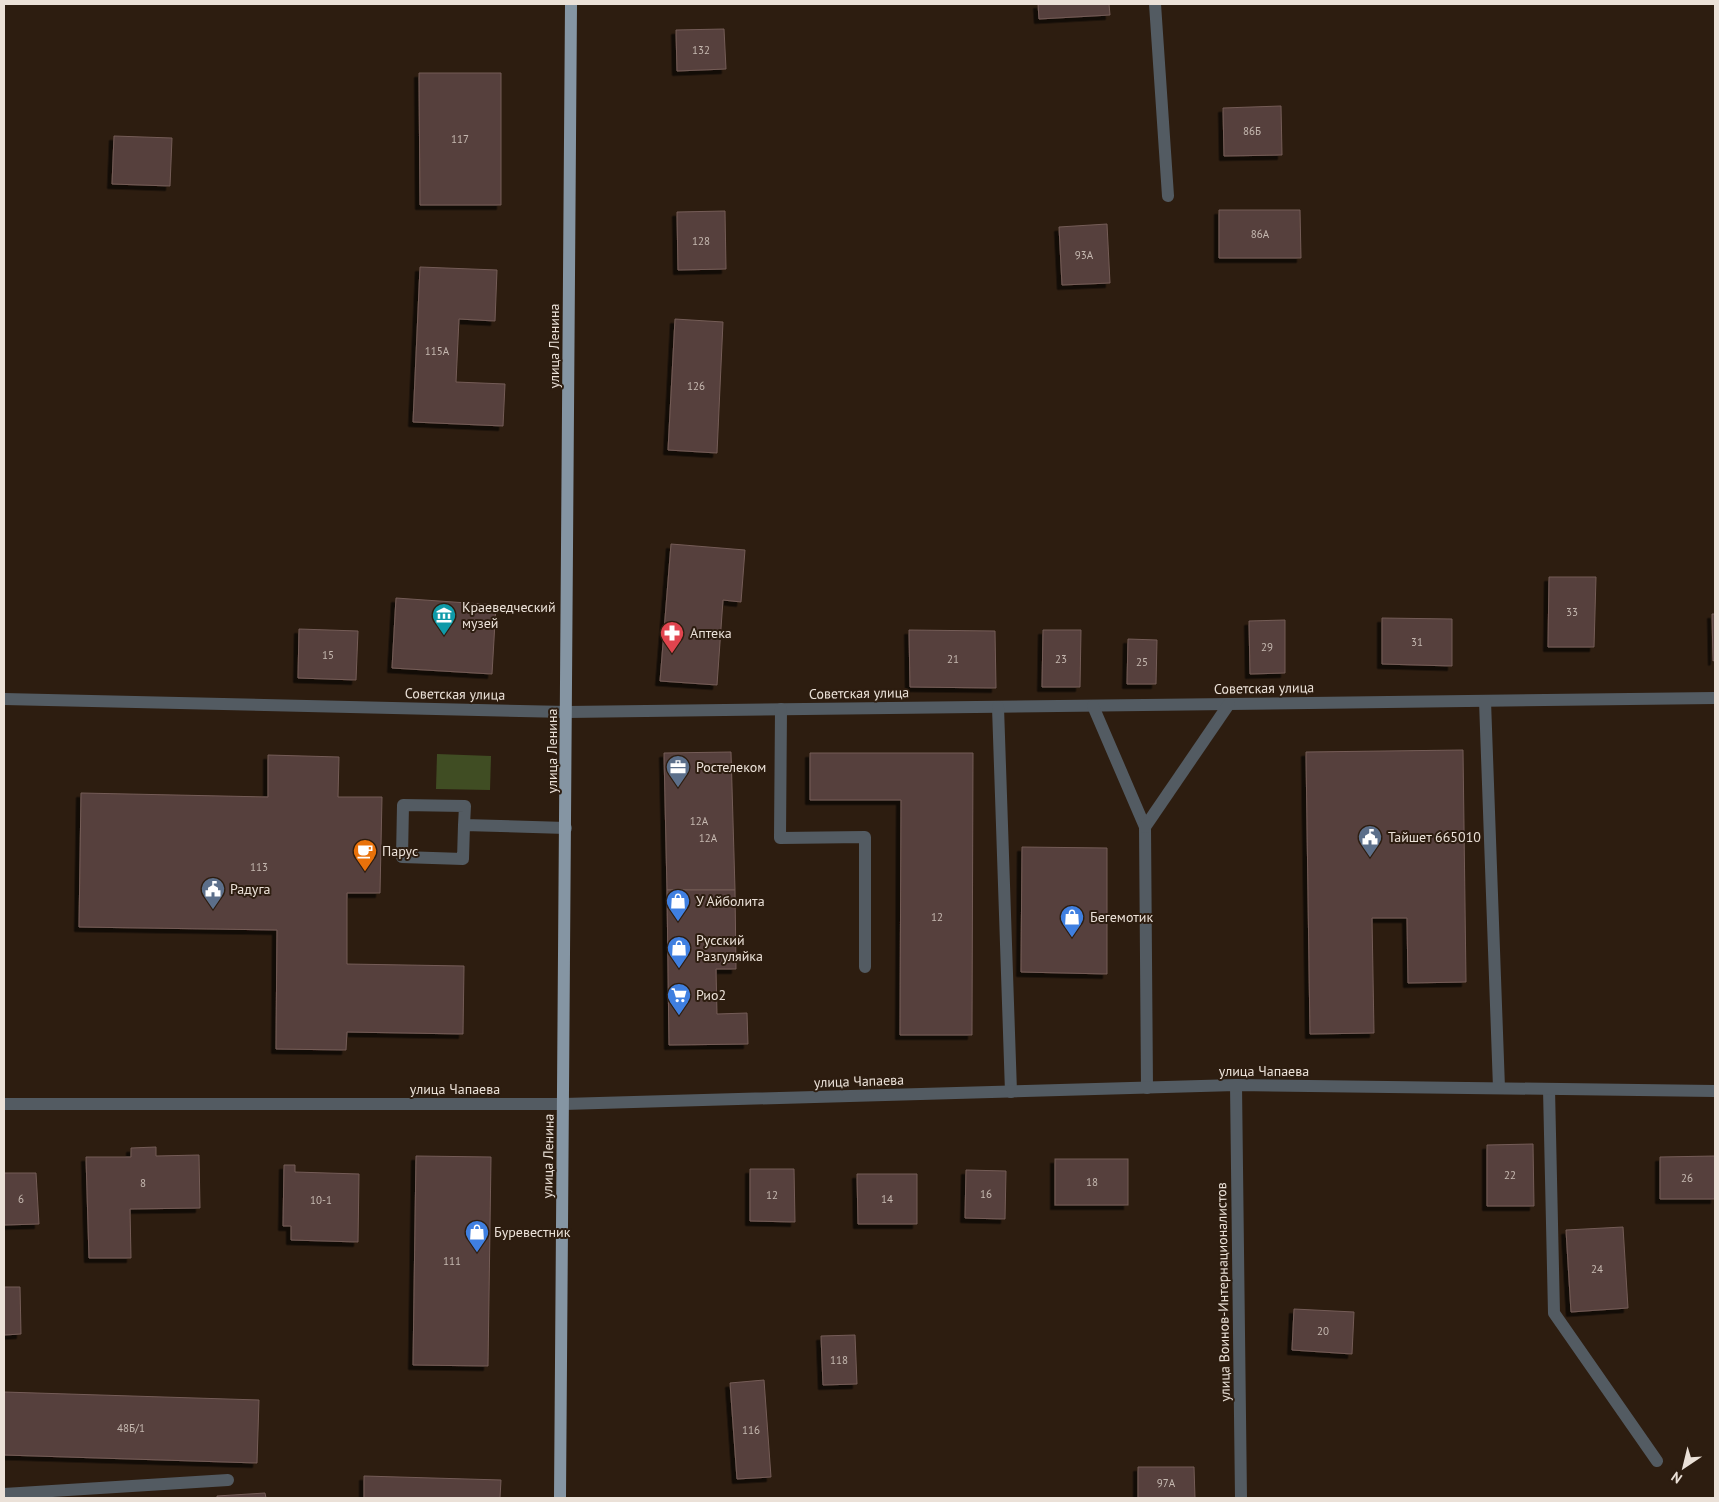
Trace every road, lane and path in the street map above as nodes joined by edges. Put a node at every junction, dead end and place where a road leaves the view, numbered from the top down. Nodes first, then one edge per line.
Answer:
1 (571, 4) edge
2 (1155, 4) edge
3 (1168, 196) dead end
4 (4, 698) edge
5 (1715, 698) edge
6 (1485, 701) junction
7 (1229, 704) junction
8 (1093, 706) junction
9 (998, 707) junction
10 (781, 709) junction
11 (567, 712) junction
12 (464, 825) junction
13 (1146, 827) junction
14 (566, 828) junction
15 (866, 967) dead end
16 (1236, 1085) junction
17 (1147, 1088) junction
18 (1499, 1088) junction
19 (1549, 1089) junction
20 (1715, 1091) edge
21 (1011, 1092) junction
22 (4, 1104) edge
23 (564, 1104) junction
24 (1657, 1461) dead end
25 (228, 1480) dead end
26 (4, 1494) edge
27 (560, 1498) edge
28 (1241, 1498) edge

1 - 11 main road, улица Ленина
2 - 3 street
4 - 11 street, Советская улица
5 - 6 street, Советская улица
6 - 7 street, Советская улица
6 - 18 street
7 - 8 street, Советская улица
7 - 13 street
8 - 9 street, Советская улица
8 - 13 street
9 - 10 street, Советская улица
9 - 21 street
10 - 11 street, Советская улица
10 - 15 street
11 - 14 main road, улица Ленина
12 - 12 street
12 - 14 street
13 - 17 street
14 - 23 main road, улица Ленина
16 - 17 street, улица Чапаева
16 - 18 street, улица Чапаева
16 - 28 street, улица Воинов-Интернационалистов
17 - 21 street, улица Чапаева
18 - 19 street, улица Чапаева
19 - 20 street, улица Чапаева
19 - 24 street
21 - 23 street, улица Чапаева
22 - 23 street, улица Чапаева
23 - 27 main road, улица Ленина
25 - 26 street

